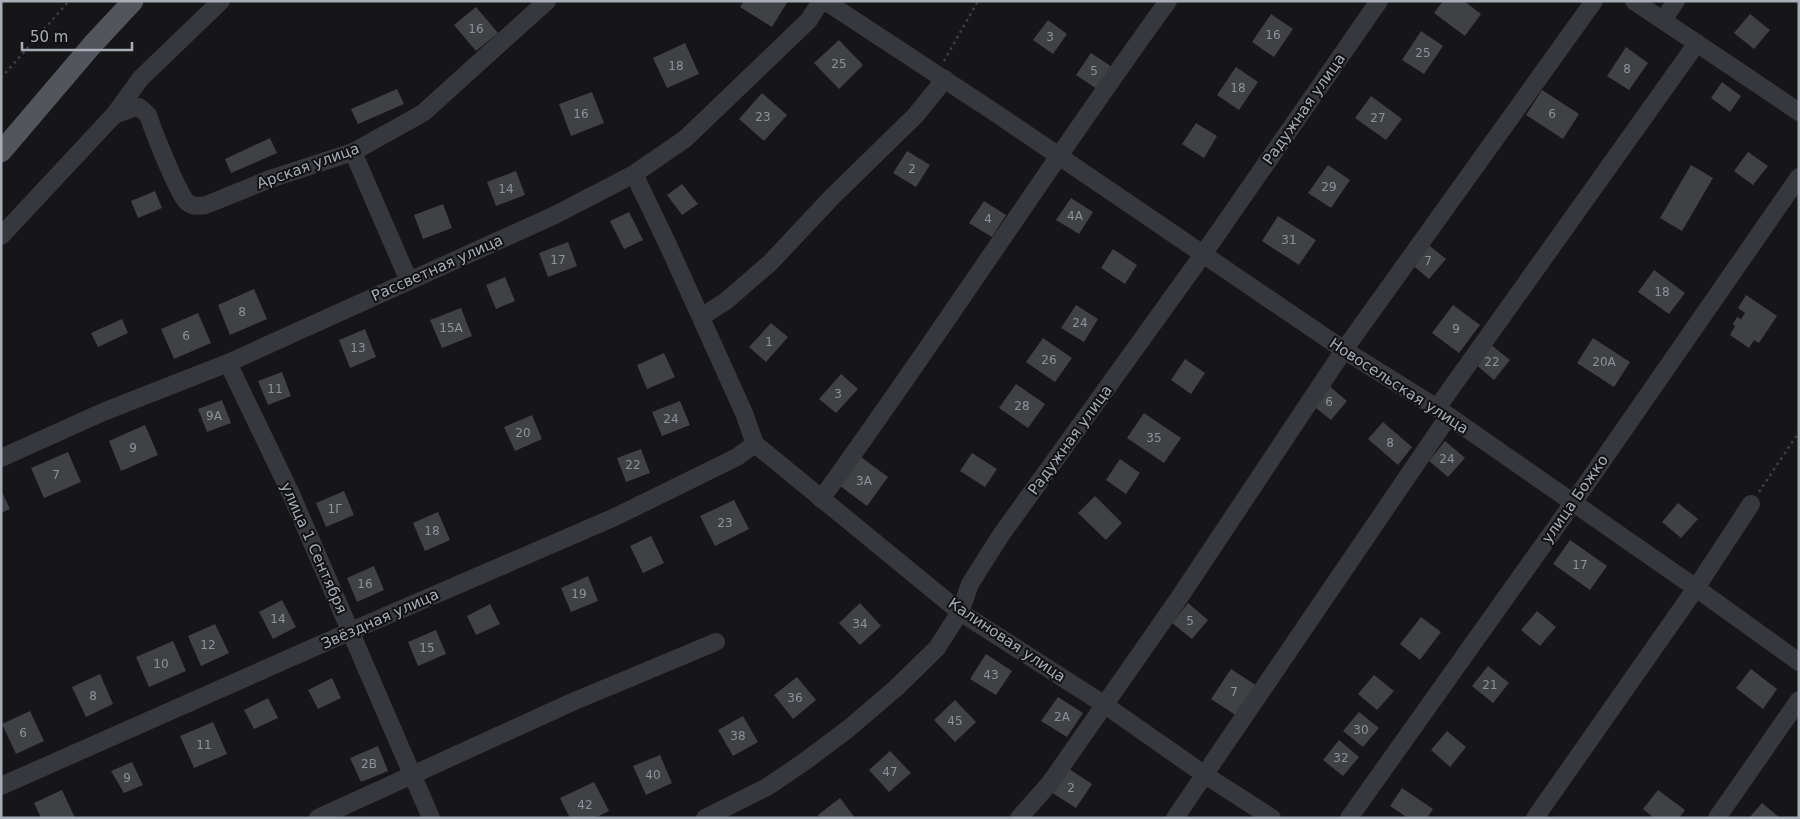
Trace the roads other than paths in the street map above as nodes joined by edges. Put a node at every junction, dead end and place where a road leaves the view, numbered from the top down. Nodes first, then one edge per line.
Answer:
1 (133, 1) edge
2 (221, 1) edge
3 (547, 1) edge
4 (821, 1) edge
5 (825, 1) edge
6 (1168, 1) edge
7 (1379, 1) edge
8 (1594, 1) edge
9 (1634, 1) edge
10 (1676, 1) edge
11 (1663, 20) junction
12 (1697, 43) junction
13 (941, 77) junction
14 (1799, 112) edge
15 (114, 115) junction
16 (1, 152) edge
17 (353, 152) junction
18 (1060, 156) junction
19 (634, 174) junction
20 (1799, 178) edge
21 (1, 236) edge
22 (1204, 254) junction
23 (410, 281) junction
24 (701, 317) junction
25 (1344, 350) junction
26 (228, 363) junction
27 (1442, 413) junction
28 (755, 444) junction
29 (1, 458) edge
30 (821, 498) junction
31 (1573, 503) junction
32 (1751, 504) road end
33 (1696, 588) junction
34 (960, 612) junction
35 (351, 631) junction
36 (716, 642) dead end
37 (1799, 662) edge
38 (1799, 700) edge
39 (1105, 705) junction
40 (1205, 775) junction
41 (413, 776) junction
42 (1, 786) edge
43 (318, 818) edge
44 (431, 818) edge
45 (706, 818) edge
46 (1020, 818) edge
47 (1175, 818) edge
48 (1272, 818) edge
49 (1349, 818) edge
50 (1535, 818) edge
51 (1717, 818) edge

1 - 16 main road
2 - 15 street
3 - 17 street, Арская улица
4 - 19 street, Рассветная улица
5 - 13 street, Новосельская улица
6 - 18 street
7 - 22 street, Радужная улица
8 - 25 street
9 - 11 street
10 - 11 street
11 - 12 street
12 - 14 street
12 - 27 street
13 - 18 street, Новосельская улица
13 - 24 street
15 - 17 street, Арская улица
15 - 21 street
17 - 23 street
18 - 22 street, Новосельская улица
18 - 30 street
19 - 23 street, Рассветная улица
19 - 24 street
20 - 31 street, улица Божко
22 - 25 street, Новосельская улица
22 - 34 street, Радужная улица
23 - 26 street, Рассветная улица
24 - 28 street
25 - 27 street, Новосельская улица
25 - 39 street
26 - 29 street, Рассветная улица
26 - 35 street, улица 1 Сентября
27 - 31 street, Новосельская улица
27 - 40 street
28 - 30 street, Калиновая улица
28 - 35 street, Звёздная улица
30 - 34 street, Калиновая улица
31 - 33 street, Новосельская улица
31 - 49 street, улица Божко
32 - 33 street
33 - 37 street, Новосельская улица
33 - 50 street
34 - 39 street, Калиновая улица
34 - 45 street, Радужная улица
35 - 41 street, улица 1 Сентября
35 - 42 street, Звёздная улица
36 - 41 street
38 - 51 street
39 - 40 street, Калиновая улица
39 - 46 street
40 - 47 street
40 - 48 street, Калиновая улица
41 - 43 street
41 - 44 street, улица 1 Сентября

